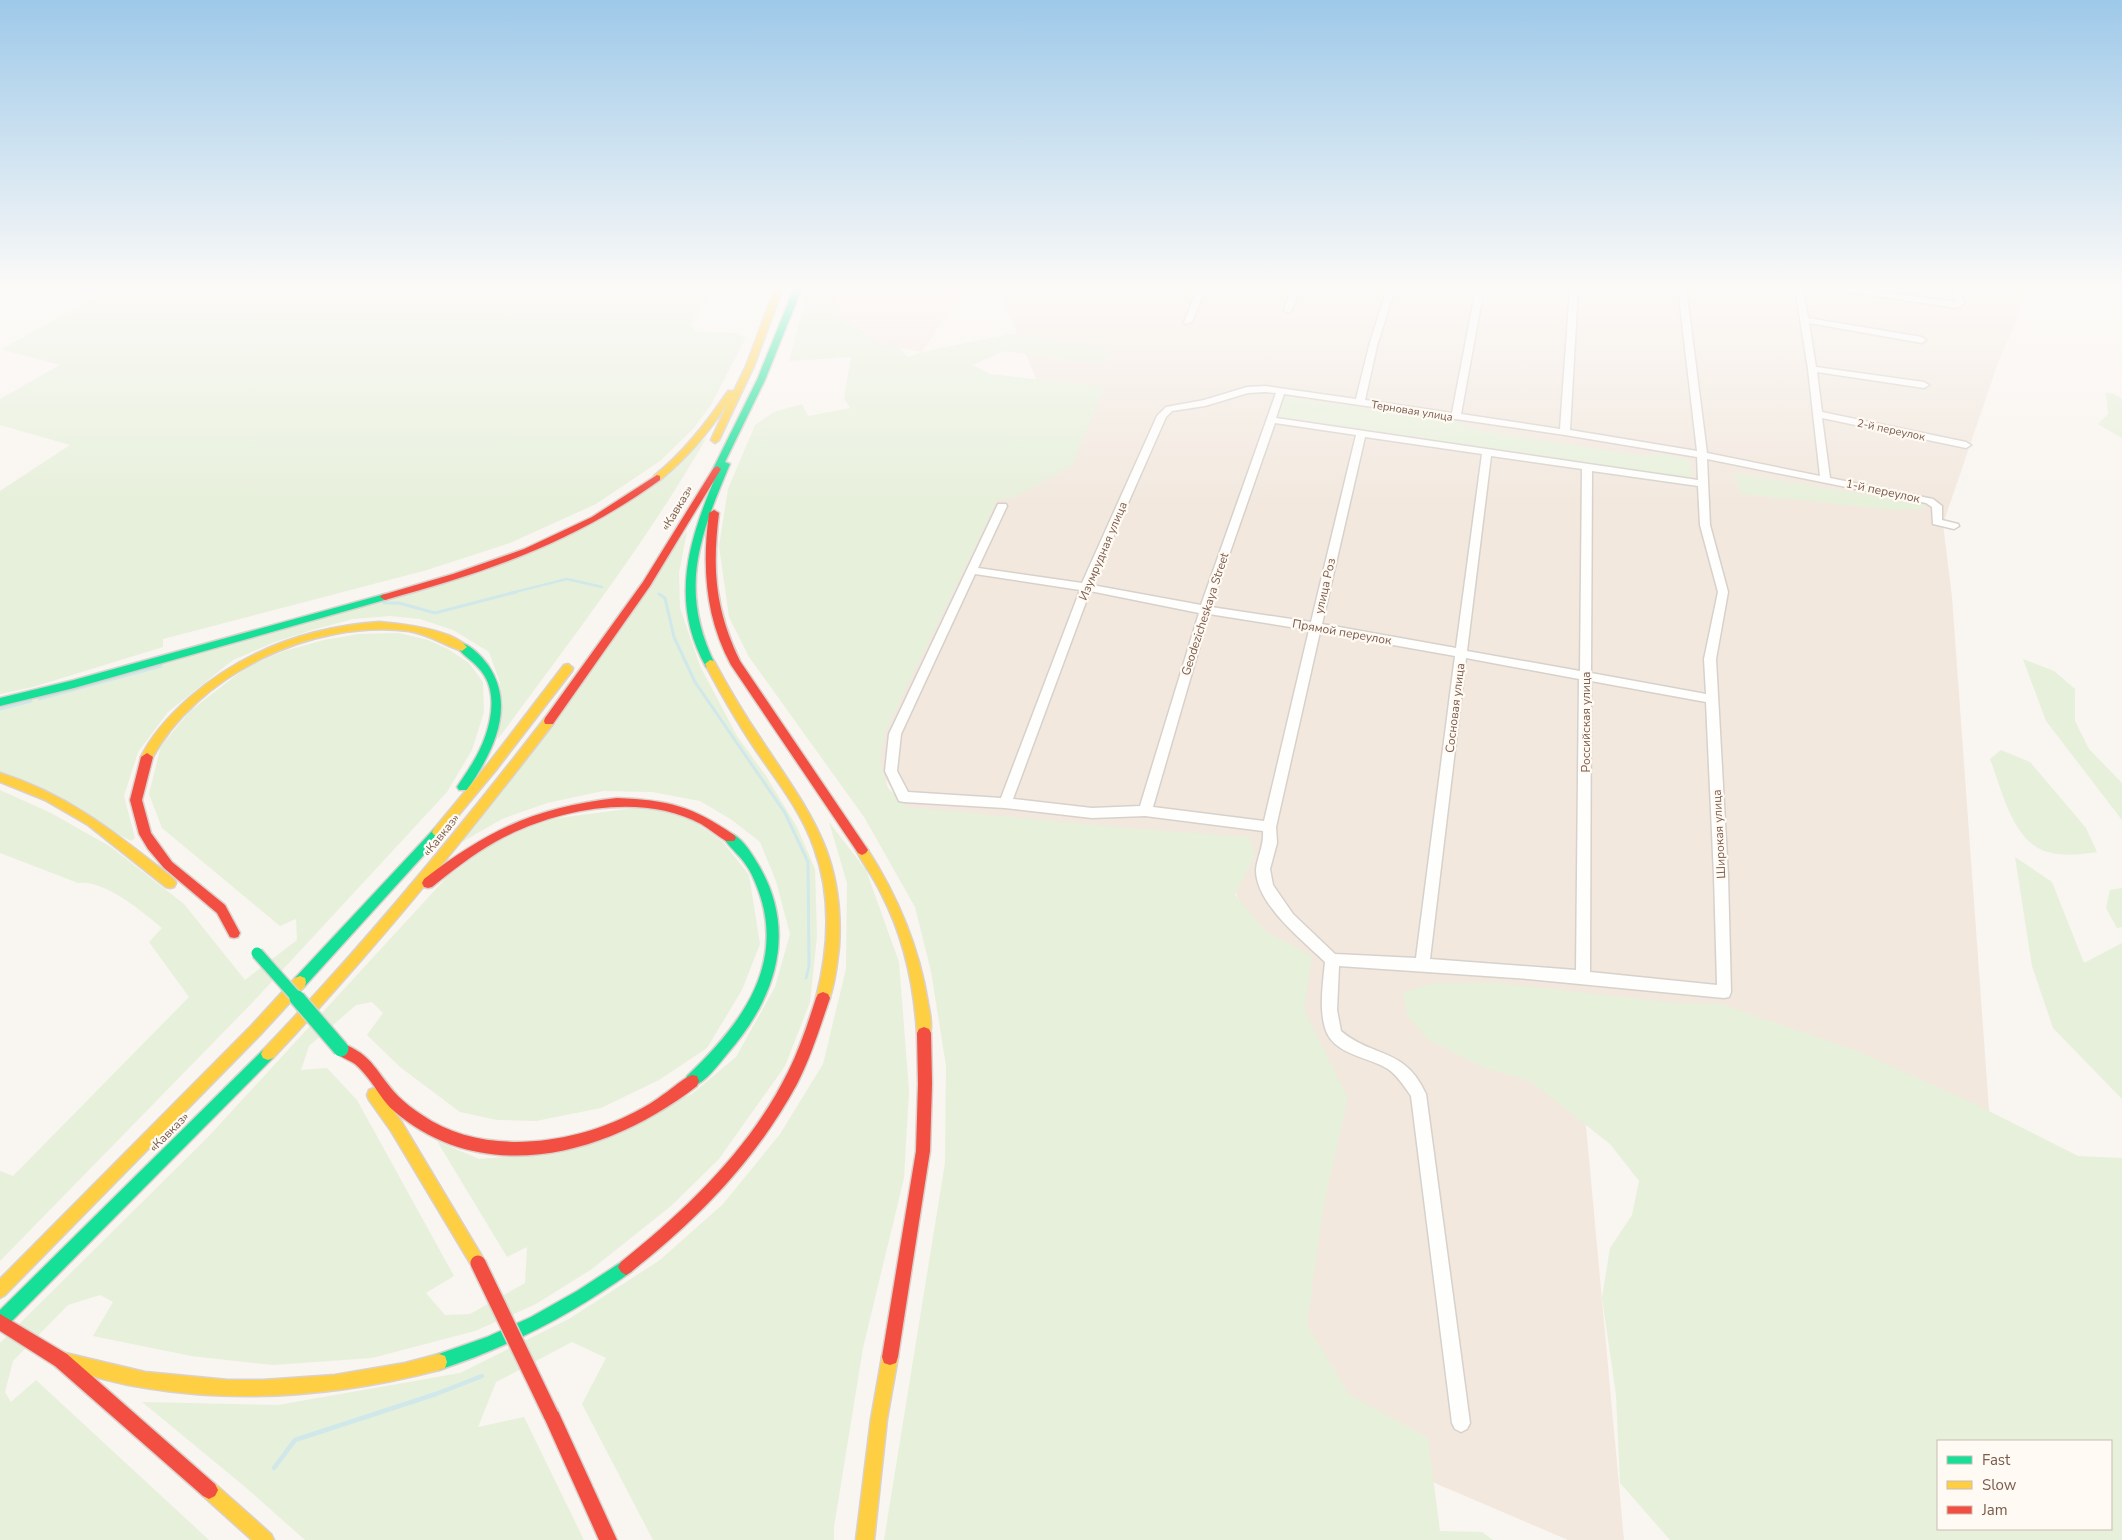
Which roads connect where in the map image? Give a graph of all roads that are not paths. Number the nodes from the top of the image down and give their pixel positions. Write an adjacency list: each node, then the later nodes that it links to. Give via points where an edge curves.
1 (753, 360): 20 (main road)
2 (753, 360): 36 (main road, via 722,411 666,471 609,511 535,549 432,584)
3 (771, 360): 14 (main road, «Кавказ»)
4 (1370, 360): 12 (street)
5 (1467, 360): 15 (street)
6 (1570, 360): 17 (street)
7 (1691, 360): 22 (street, Широкая улица)
8 (1810, 360): 9 (street)
9 (1812, 369): 10 (street); 13 (street)
10 (1924, 385)
11 (1281, 391): 12 (street, Терновая улица); 16 (street); 29 (street, Изумрудная улица, via 1247,390 1205,404 1169,409 1162,416)
12 (1360, 403): 15 (street, Терновая улица)
13 (1816, 414): 19 (street, 2-й переулок); 24 (street)
14 (744, 418): 42 (main road, «Кавказ», via 686,520 598,655); 50 (main road, via 695,538 690,566 693,614 705,653 722,689 807,818 823,856 833,903 832,962 818,1022 793,1082 756,1141 720,1186 656,1246 601,1285 555,1315 486,1347 445,1361 306,1386 235,1388 169,1384); 54 (main road, via 714,509 710,536 712,586 722,634 736,662 879,875 898,914 913,960 923,1014 923,1151 879,1419)
15 (1456, 418): 17 (street, Терновая улица)
16 (1271, 420): 18 (street); 30 (street, Geodezicheskaya Street)
17 (1565, 432): 22 (street, Терновая улица)
18 (1361, 433): 21 (street); 31 (street, улица Роз)
19 (1966, 446)
20 (710, 448)
21 (1487, 452): 23 (street); 32 (street, Сосновая улица)
22 (1702, 455): 24 (street, Терновая улица); 25 (street, Широкая улица)
23 (1587, 467): 25 (street); 34 (street, Российская улица)
24 (1825, 479): 27 (street, 1-й переулок, via 1929,501 1937,506 1937,522)
25 (1703, 484): 35 (street, Широкая улица, via 1705,525 1723,592 1710,659)
26 (1002, 506): 28 (street)
27 (1954, 526)
28 (971, 570): 29 (street, Прямой переулок); 38 (street, via 895,734 891,771 904,797)
29 (1086, 587): 30 (street, Прямой переулок); 38 (street, Изумрудная улица)
30 (1205, 610): 31 (street, Прямой переулок); 39 (street, Geodezicheskaya Street)
31 (1316, 627): 32 (street, Прямой переулок); 40 (street, улица Роз)
32 (1462, 654): 34 (street, Прямой переулок); 45 (street, Сосновая улица)
33 (573, 661): 41 (main road, «Кавказ», via 492,767)
34 (1586, 676): 35 (street, Прямой переулок); 46 (street, Российская улица)
35 (1712, 699): 46 (street, Широкая улица, via 1724,992)
36 (0, 702)
37 (0, 777): 43 (main road, via 49,797 92,822)
38 (1005, 803): 39 (street, via 1092,813)
39 (1145, 811): 40 (street)
40 (1269, 827): 44 (street, улица Роз, via 1270,843 1263,869 1266,887 1288,918)
41 (403, 868): 43 (main road, via 478,768 492,740 496,693 485,663 470,650 440,636 402,626 354,628 273,650 221,678 169,725 150,750 135,802 146,838 162,860 223,910); 48 (main road, «Кавказ», via 256,1030)
42 (395, 913): 47 (main road, via 458,858 495,837 560,811 595,804 637,803 695,816 718,829 739,848 767,894 774,920 773,958 759,997 738,1034 709,1066 670,1099 638,1119 591,1138 541,1146 508,1147 474,1144 448,1137 394,1103 364,1063); 49 (main road, «Кавказ», via 284,1036)
43 (234, 933): 47 (main road, bridge, via 257,953)
44 (1332, 960): 45 (street, Широкая улица); 51 (street, via 1330,1006 1336,1035 1357,1049 1393,1064 1405,1073 1418,1094)
45 (1422, 963): 46 (street, Широкая улица)
46 (1583, 976)
47 (341, 1049): 53 (main road, bridge, via 396,1126 478,1264)
48 (0, 1290)
49 (0, 1322): 50 (main road)
50 (61, 1360): 52 (main road)
51 (1461, 1423)
52 (265, 1540)
53 (608, 1540)
54 (865, 1540)

